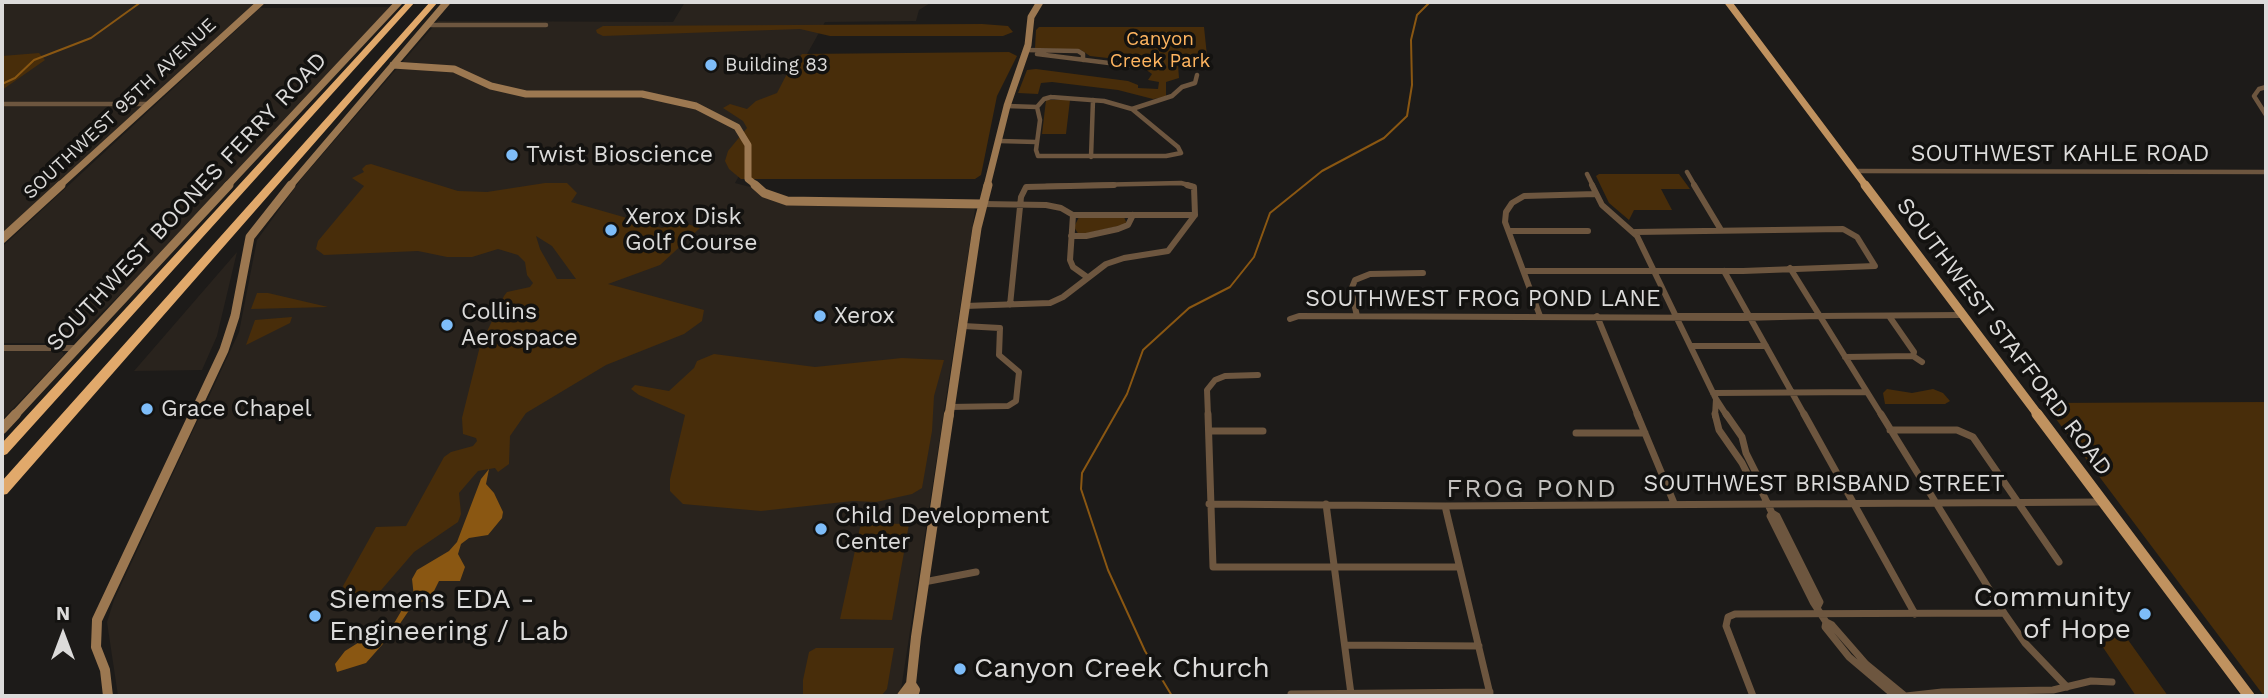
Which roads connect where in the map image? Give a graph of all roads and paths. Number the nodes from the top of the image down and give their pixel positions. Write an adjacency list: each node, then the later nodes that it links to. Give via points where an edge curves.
1 (261, 2): 19 (street, SOUTHWEST 95TH AVENUE)
2 (399, 2): 64 (street, SOUTHWEST BOONES FERRY ROAD)
3 (411, 2): 79 (highway)
4 (434, 2): 80 (highway)
5 (447, 2): 8 (street)
6 (1040, 2): 10 (street, via 1031,17)
7 (1728, 2): 27 (main road, SOUTHWEST STAFFORD ROAD)
8 (427, 24): 9 (street); 13 (street)
9 (546, 25)
10 (1026, 50): 12 (street, via 1077,51); 20 (street)
11 (1037, 54): 12 (street)
12 (1083, 60): 14 (street)
13 (393, 65): 32 (street, via 454,69 491,86 526,94 642,94 696,106 737,127 748,145 750,182 764,193 788,201); 108 (street, via 250,237 226,346 97,620 96,647)
14 (1133, 66)
15 (1197, 75): 22 (street, via 1196,82 1172,96)
16 (2266, 87): 23 (street, via 2254,96)
17 (1093, 100): 21 (street, via 1051,97); 22 (street); 26 (street)
18 (2, 104): 19 (street)
19 (150, 104): 42 (street, SOUTHWEST 95TH AVENUE)
20 (1007, 106): 21 (street); 24 (street)
21 (1037, 107): 25 (street)
22 (1132, 109): 26 (street, via 1181,153)
23 (2266, 115)
24 (1000, 141): 25 (street); 32 (street)
25 (1036, 142): 26 (street, via 1038,156)
26 (1091, 157)
27 (1854, 171): 29 (street, SOUTHWEST KAHLE ROAD); 51 (main road, SOUTHWEST STAFFORD ROAD)
28 (1687, 172): 37 (street)
29 (2266, 172)
30 (1587, 174): 31 (street)
31 (1596, 194): 38 (street, via 1534,194 1518,199 1506,212); 40 (street, via 1602,205)
32 (982, 204): 33 (street); 50 (street)
33 (1020, 204): 34 (street, via 1050,205); 36 (street, via 1023,189 1031,185 1186,183 1196,191); 49 (street)
34 (1073, 215): 35 (street); 41 (street)
35 (1133, 215): 36 (street); 41 (street, via 1128,225 1118,229)
36 (1195, 215): 48 (street, via 1168,251 1115,260)
37 (1721, 230): 40 (street); 43 (street, via 1849,231 1875,266)
38 (1508, 231): 39 (street); 44 (street)
39 (1588, 231)
40 (1634, 232): 45 (street)
41 (1071, 236): 48 (street, via 1071,264)
42 (2, 239)
43 (1790, 268): 46 (street); 57 (street)
44 (1524, 271): 45 (street); 53 (street)
45 (1654, 271): 46 (street); 55 (street)
46 (1724, 271): 56 (street)
47 (1423, 273): 52 (street, via 1359,277 1351,290)
48 (1087, 276): 49 (street, via 1055,301)
49 (1010, 305): 50 (street)
50 (965, 306): 60 (street)
51 (1962, 315): 58 (street, SOUTHWEST FROG POND LANE); 82 (main road, SOUTHWEST STAFFORD ROAD)
52 (1357, 316): 53 (street, SOUTHWEST FROG POND LANE); 59 (street, SOUTHWEST FROG POND LANE)
53 (1540, 316): 54 (street, SOUTHWEST FROG POND LANE)
54 (1597, 316): 55 (street, SOUTHWEST FROG POND LANE); 78 (street)
55 (1677, 316): 56 (street, SOUTHWEST FROG POND LANE); 61 (street)
56 (1749, 316): 57 (street, SOUTHWEST FROG POND LANE); 62 (street)
57 (1819, 316): 58 (street, SOUTHWEST FROG POND LANE); 66 (street)
58 (1889, 316): 65 (street)
59 (1290, 319)
60 (963, 326): 72 (street); 72 (street, via 1000,328 999,355 1019,372 1016,401 1008,406)
61 (1691, 346): 62 (street); 71 (street)
62 (1766, 346): 70 (street)
63 (2, 348): 64 (street)
64 (78, 348): 73 (street, SOUTHWEST BOONES FERRY ROAD)
65 (1913, 356): 66 (street); 67 (street)
66 (1845, 357): 69 (street)
67 (1922, 362)
68 (1258, 375): 75 (street, via 1225,376 1210,384)
69 (1867, 392): 70 (street); 74 (street)
70 (1792, 393): 71 (street); 84 (street)
71 (1715, 396): 81 (street, via 1742,437); 81 (street, via 1718,430)
72 (950, 407): 95 (street)
73 (2, 429)
74 (1890, 430): 85 (street); 86 (street, via 1968,434)
75 (1210, 431): 76 (street); 87 (street)
76 (1263, 431)
77 (1576, 433): 78 (street)
78 (1645, 433): 83 (street)
79 (2, 451)
80 (2, 490)
81 (1762, 492): 89 (street)
82 (2102, 502): 86 (street, SOUTHWEST BRISBAND STREET); 114 (main road, SOUTHWEST STAFFORD ROAD)
83 (1674, 503): 89 (street, SOUTHWEST BRISBAND STREET); 90 (street, SOUTHWEST BRISBAND STREET)
84 (1853, 503): 85 (street, SOUTHWEST BRISBAND STREET); 89 (street, SOUTHWEST BRISBAND STREET); 98 (street)
85 (1935, 503): 86 (street, SOUTHWEST BRISBAND STREET); 97 (street)
86 (2019, 503): 91 (street)
87 (1209, 504): 88 (street, SOUTHWEST BRISBAND STREET); 92 (street, via 1213,566)
88 (1326, 504): 90 (street, SOUTHWEST BRISBAND STREET); 92 (street)
89 (1767, 504): 96 (street)
90 (1445, 506): 93 (street)
91 (2059, 562)
92 (1334, 566): 93 (street); 100 (street)
93 (1460, 568): 101 (street)
94 (976, 572): 95 (street)
95 (924, 582): 103 (street)
96 (1820, 610): 98 (street); 99 (street); 111 (street, via 1728,617 1730,642)
97 (2004, 613): 98 (street); 104 (street)
98 (1914, 614)
99 (1826, 622): 112 (street, via 1825,627 1849,657); 113 (street, via 1866,664)
100 (1345, 645): 101 (street); 106 (street)
101 (1479, 646): 107 (street)
102 (2112, 682): 104 (street)
103 (911, 684): 109 (street); 110 (street)
104 (2067, 687): 113 (street)
105 (1291, 694): 106 (street)
106 (1351, 694): 107 (street)
107 (1490, 694)
108 (108, 696)
109 (902, 696)
110 (913, 696)
111 (1753, 696)
112 (1895, 696)
113 (1906, 696)
114 (2249, 696)

